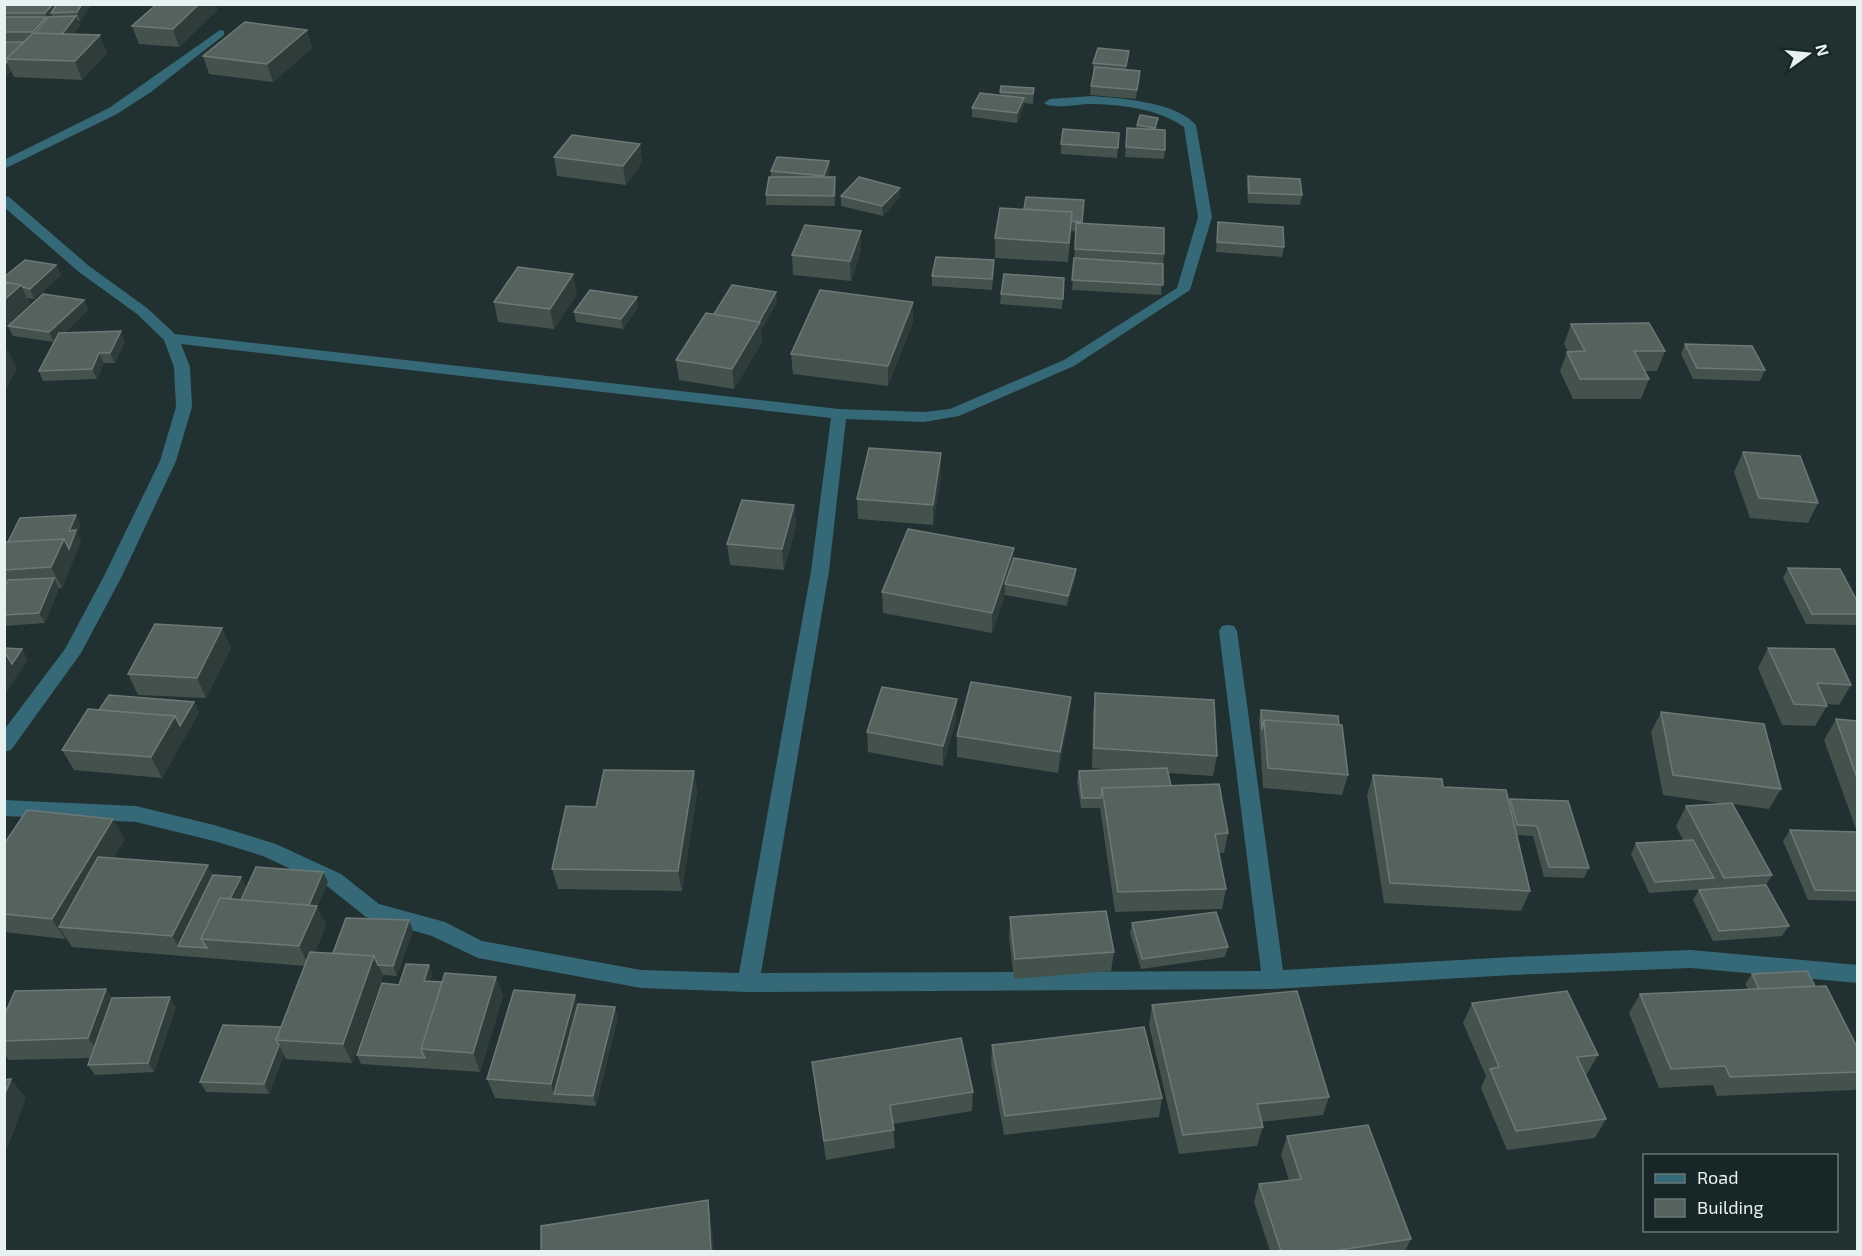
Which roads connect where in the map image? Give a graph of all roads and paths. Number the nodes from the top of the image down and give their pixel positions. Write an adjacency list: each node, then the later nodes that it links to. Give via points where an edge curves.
1 (220, 33): 3 (street, via 113,111)
2 (1050, 103): 6 (street, via 1112,102 1171,114 1190,125 1205,217 1183,290 1069,363 952,413 924,417)
3 (4, 165)
4 (4, 200): 5 (street)
5 (171, 338): 6 (street); 8 (street, via 182,367 184,407 168,461 72,653)
6 (839, 414): 12 (street, via 820,571)
7 (1228, 631): 11 (street)
8 (4, 745)
9 (4, 808): 12 (street, via 136,814 214,833 269,850 334,880 373,911 437,928 478,949 640,979)
10 (1857, 974): 11 (street, via 1691,959)
11 (1273, 980): 12 (street)
12 (748, 983)

